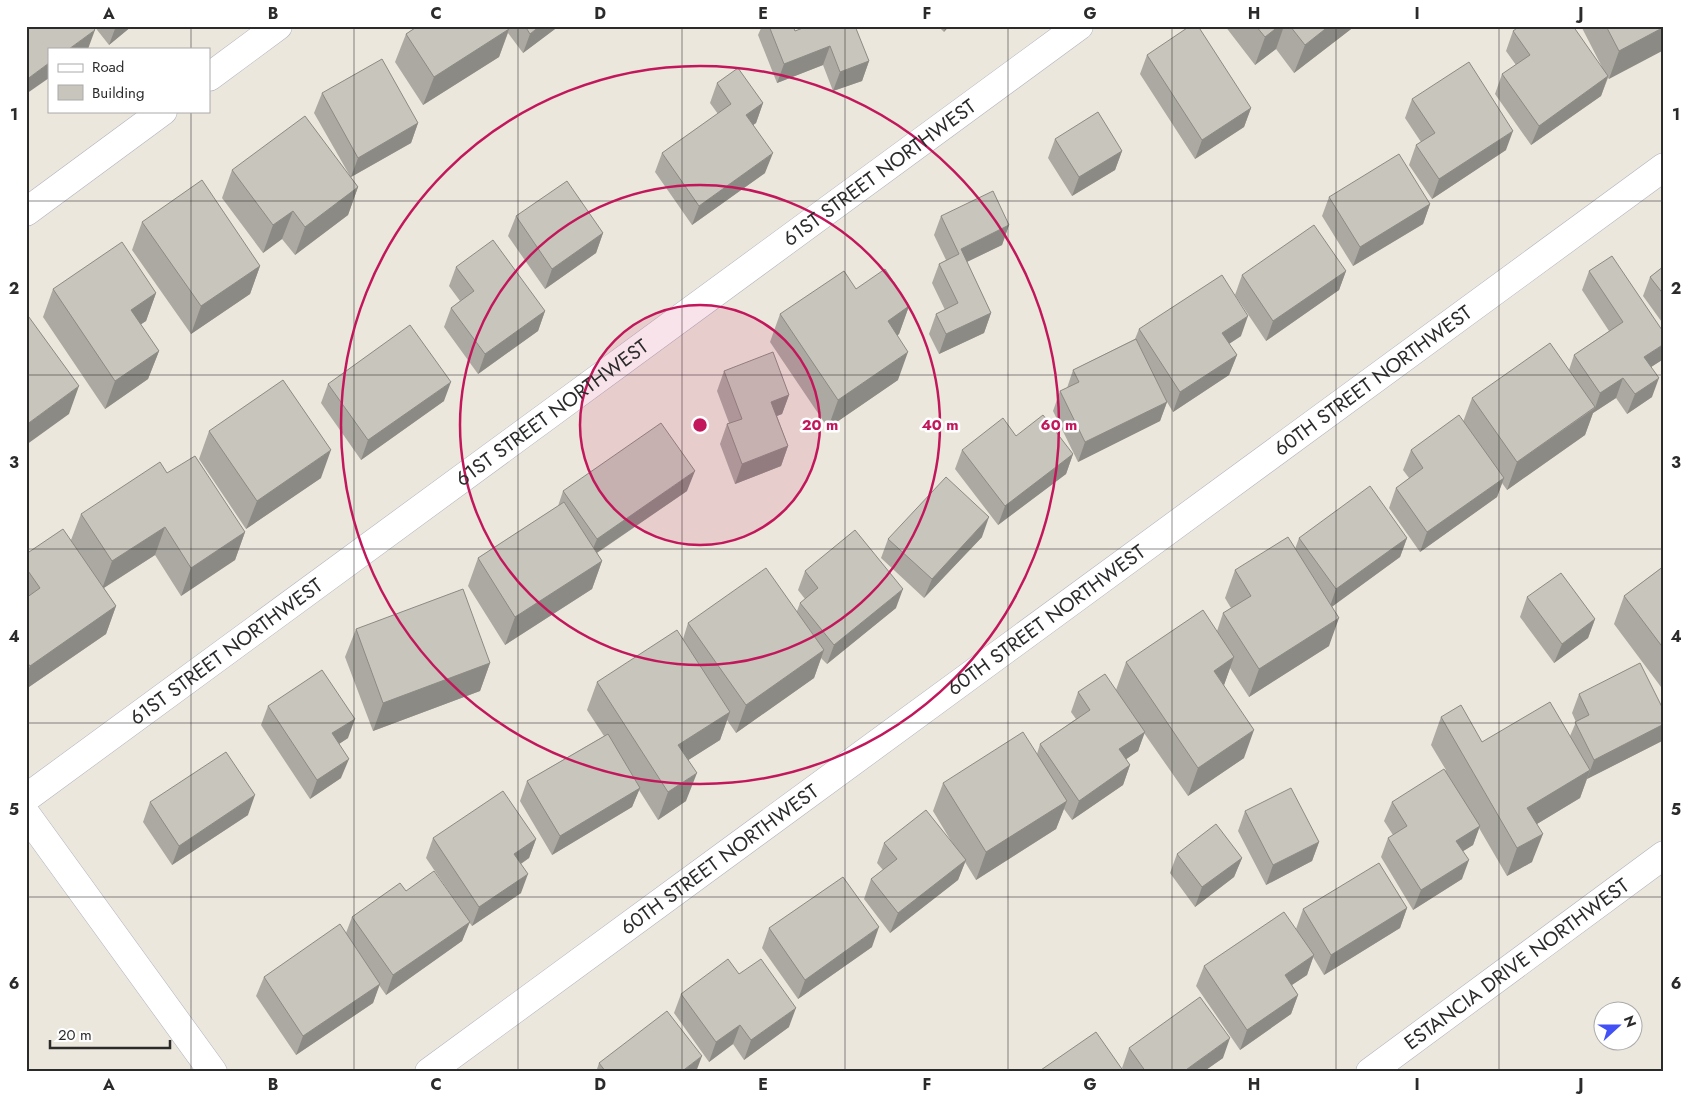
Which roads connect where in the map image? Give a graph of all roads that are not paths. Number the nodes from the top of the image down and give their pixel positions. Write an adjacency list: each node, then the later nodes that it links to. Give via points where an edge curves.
1 (278, 26): 3 (street)
2 (1079, 26): 7 (street, 61ST STREET NORTHWEST)
3 (210, 77)
4 (162, 112): 6 (street)
5 (1664, 167): 11 (street, 60TH STREET NORTHWEST)
6 (26, 212)
7 (26, 798)
8 (26, 814): 10 (street)
9 (1664, 855): 12 (street, ESTANCIA DRIVE NORTHWEST)
10 (213, 1072)
11 (429, 1072)
12 (1370, 1072)

